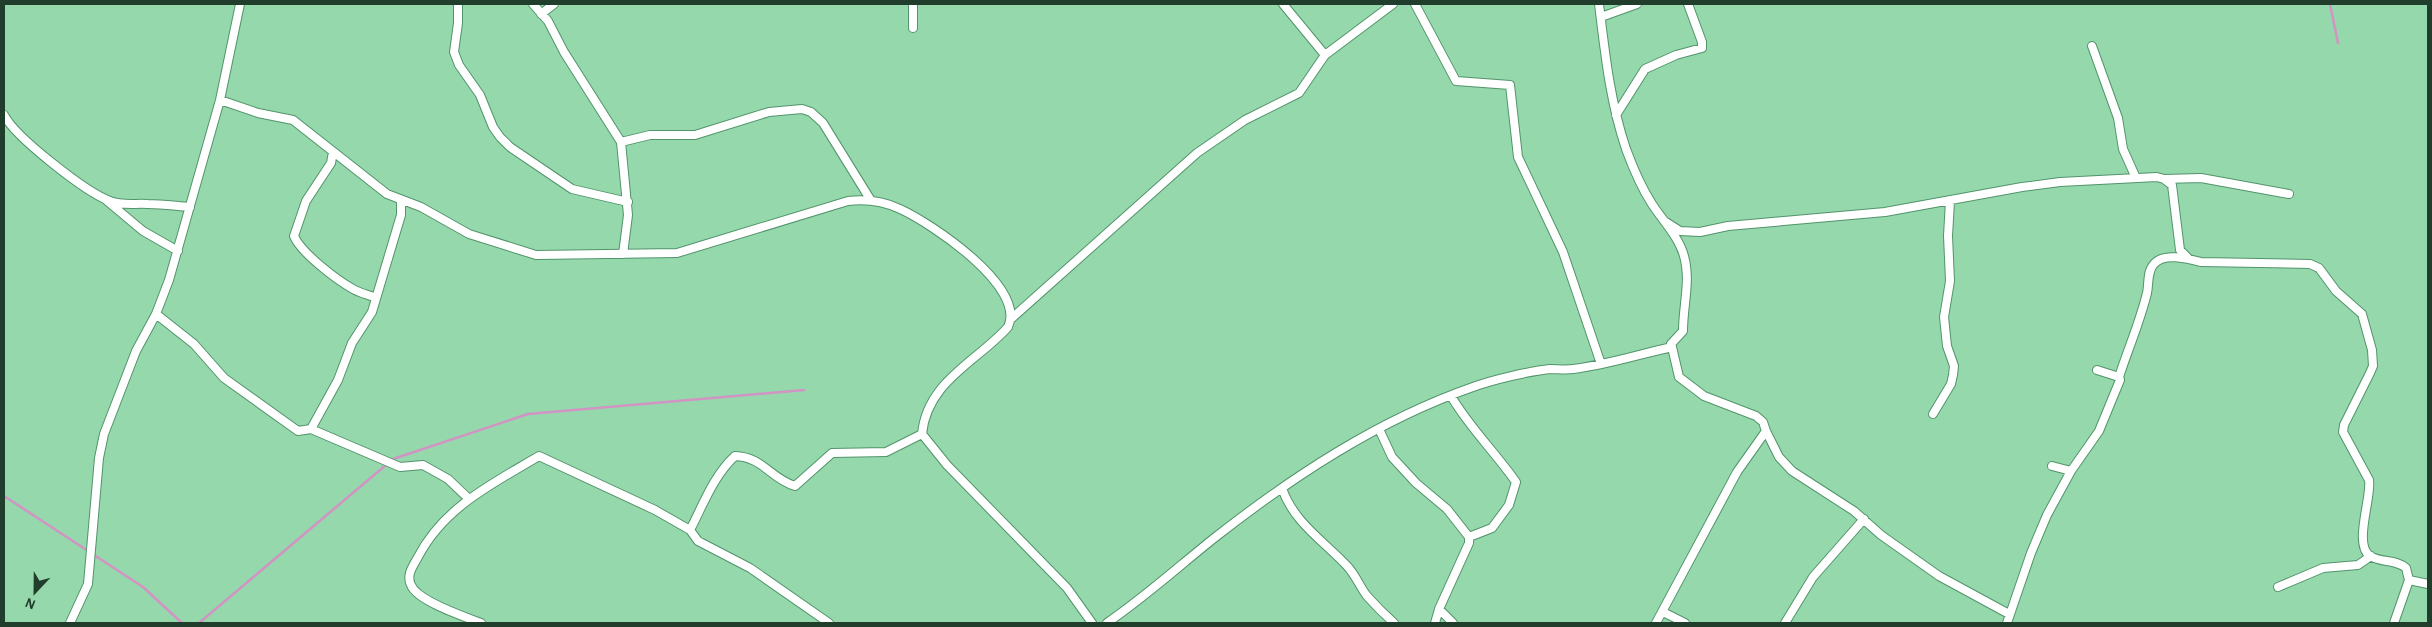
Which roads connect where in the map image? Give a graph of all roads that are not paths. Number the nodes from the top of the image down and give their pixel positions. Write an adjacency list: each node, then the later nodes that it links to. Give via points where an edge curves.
1 (240, 4): 17 (street)
2 (458, 4): 29 (street, via 454,52 500,136 517,152 572,189)
3 (533, 4): 12 (street)
4 (554, 4): 12 (street)
5 (913, 4): 14 (street)
6 (1283, 4): 16 (street)
7 (1393, 4): 16 (street)
8 (1414, 4): 39 (street, via 1456,81 1510,85 1518,157 1563,252)
9 (1599, 4): 13 (street)
10 (1638, 4): 13 (street)
11 (1688, 4): 19 (street, via 1702,48 1645,68)
12 (541, 14): 20 (street, via 548,20 564,52)
13 (1601, 17): 19 (street)
14 (913, 28)
15 (2092, 46): 22 (street, via 2118,118 2123,149)
16 (1325, 55): 37 (street, via 1299,93 1245,120 1197,153)
17 (220, 100): 21 (street, via 292,120); 30 (street)
18 (4, 115): 25 (street, via 18,134)
19 (1616, 115): 31 (street, via 1636,174)
20 (622, 142): 26 (street, via 650,135 696,134 769,112 802,109 823,123); 29 (street)
21 (334, 152): 27 (street, via 387,194); 35 (street, via 306,200 294,236 306,252 339,279 353,289)
22 (2136, 178): 23 (street); 28 (street, via 2022,187)
23 (2164, 178): 24 (street, via 2201,178); 34 (street, via 2172,185 2180,250)
24 (2289, 194)
25 (104, 198): 30 (street, via 128,205 146,203); 32 (street, via 143,231)
26 (870, 199): 33 (street, via 848,201 677,253); 37 (street, via 900,209 971,254 1011,306)
27 (401, 200): 33 (street, via 421,207 469,234 536,255); 35 (street, via 401,215)
28 (1950, 201): 31 (street, via 1885,212 1728,226 1700,232 1680,231); 43 (street, via 1950,282 1944,318 1947,346 1954,366 1951,384)
29 (628, 202): 33 (street)
30 (190, 207): 32 (street)
31 (1663, 219): 38 (street, via 1684,254 1689,281 1683,309 1683,331 1671,344)
32 (178, 251): 36 (street)
33 (623, 254)
34 (2188, 258): 41 (street, via 2164,258 2151,268 2138,324); 55 (street, via 2218,263 2310,264 2319,268 2336,291 2362,314 2373,366 2343,432 2369,480 2363,522 2364,544)
35 (376, 298): 44 (street, via 372,312 352,343 338,380)
36 (156, 314): 44 (street, via 194,344 231,384 298,431); 62 (street, via 136,351 104,434 88,584)
37 (1012, 318): 47 (street, via 1002,333 974,355 940,391 926,416)
38 (1672, 347): 39 (street); 46 (street, via 1679,377 1704,396 1756,416)
39 (1601, 364): 42 (street, via 1548,369 1474,386)
40 (2097, 370): 41 (street)
41 (2119, 377): 49 (street, via 2099,432)
42 (1451, 396): 45 (street); 54 (street, via 1465,420 1494,451 1516,482 1509,505 1492,528)
43 (1933, 414)
44 (311, 429): 51 (street, via 400,467 423,465 448,479)
45 (1379, 429): 50 (street, via 1328,457); 54 (street, via 1392,457 1416,483 1447,508)
46 (1766, 432): 52 (street, via 1779,457 1792,471); 60 (street, via 1737,472)
47 (922, 434): 53 (street, via 886,452 832,453 795,486 784,483 749,456 735,456 724,466); 65 (street, via 946,466 1067,588)
48 (2052, 466): 49 (street)
49 (2071, 471): 61 (street, via 2047,515)
50 (1282, 488): 66 (street); 67 (street, via 1287,505 1357,577 1366,595)
51 (468, 498): 53 (street, via 539,456 655,510); 63 (street, via 442,522 422,548 409,573 411,586 422,597)
52 (1864, 519): 61 (street, via 1939,576); 72 (street, via 1813,577)
53 (690, 530): 64 (street, via 698,540 750,568)
54 (1470, 537): 59 (street)
55 (2371, 556): 56 (street, via 2402,564); 58 (street, via 2358,565 2323,568)
56 (2409, 580): 57 (street); 74 (street)
57 (2428, 584)
58 (2278, 587)
59 (1439, 609): 68 (street); 69 (street)
60 (1662, 612): 70 (street); 71 (street)
61 (2008, 619): 73 (street)
62 (70, 623)
63 (481, 623)
64 (829, 623)
65 (1092, 623)
66 (1107, 623)
67 (1394, 623)
68 (1435, 623)
69 (1453, 623)
70 (1656, 623)
71 (1685, 623)
72 (1785, 623)
73 (2016, 623)
74 (2394, 623)

